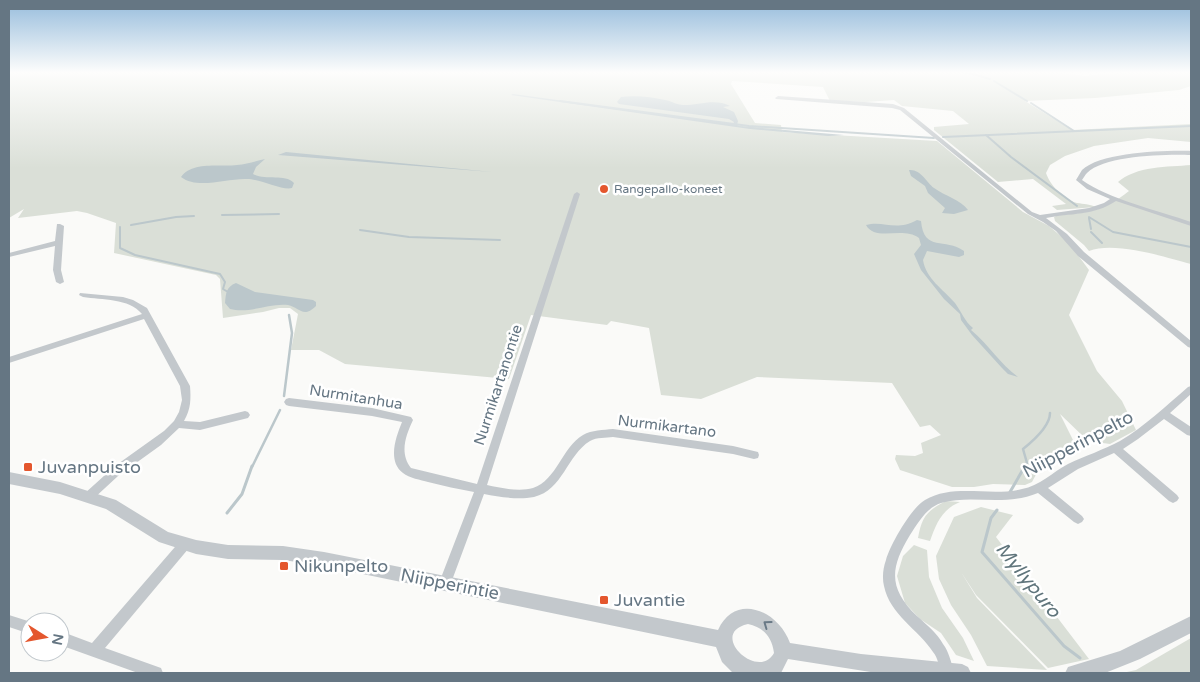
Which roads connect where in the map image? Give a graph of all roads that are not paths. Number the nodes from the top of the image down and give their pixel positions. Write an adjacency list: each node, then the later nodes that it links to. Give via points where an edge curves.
1 (856, 104): 5 (street, via 898,107 1030,213)
2 (1191, 153): 4 (street, via 1130,156 1095,167 1079,178 1089,188)
3 (577, 194): 24 (street, Nurmikartanontie)
4 (1114, 199): 5 (street, via 1106,206 1088,211); 6 (street)
5 (1041, 217): 13 (street)
6 (1191, 224)
7 (60, 226): 8 (street)
8 (58, 243): 9 (street); 10 (street)
9 (9, 255)
10 (60, 282)
11 (83, 295): 12 (street, via 131,302)
12 (147, 315): 14 (street); 19 (street, via 185,386 187,404)
13 (1191, 345)
14 (9, 360)
15 (1191, 389): 17 (street, Niipperinpelto)
16 (289, 402): 24 (street, Nurmitanhua, via 372,412 408,420 399,458 407,471)
17 (1164, 414): 20 (street); 21 (street, Niipperinpelto)
18 (245, 415): 19 (street, via 200,426)
19 (177, 424): 26 (street)
20 (1191, 432)
21 (1115, 448): 25 (street, Niipperinpelto, via 1070,468); 27 (street)
22 (754, 456): 24 (street, Nurmikartano, via 733,450 609,434 587,438 548,484 535,492 515,494)
23 (9, 478): 26 (street, Niipperintie)
24 (481, 488): 30 (street, Nurmikartanontie)
25 (1039, 488): 28 (street); 37 (street, Niipperinpelto, via 998,498 939,498 927,504 917,516 893,557 890,588 897,602 940,648)
26 (88, 497): 29 (street, Niipperintie, via 111,504 164,537)
27 (1173, 498)
28 (1078, 519)
29 (185, 544): 30 (street, Niipperintie, via 228,552 283,553 324,559); 34 (street)
30 (445, 584): 32 (street, Niipperintie)
31 (1191, 624): 41 (street, via 1100,668)
32 (724, 640): 35 (street, one-way to 32, via 775,630 758,618 748,616 731,623); 39 (street, via 730,659)
33 (70, 641): 34 (street)
34 (95, 650): 38 (street)
35 (782, 650): 36 (street); 40 (street, via 781,660 775,668)
36 (862, 668): 37 (street)
37 (955, 672)
38 (156, 673)
39 (753, 673)
40 (762, 673)
41 (1074, 673)

